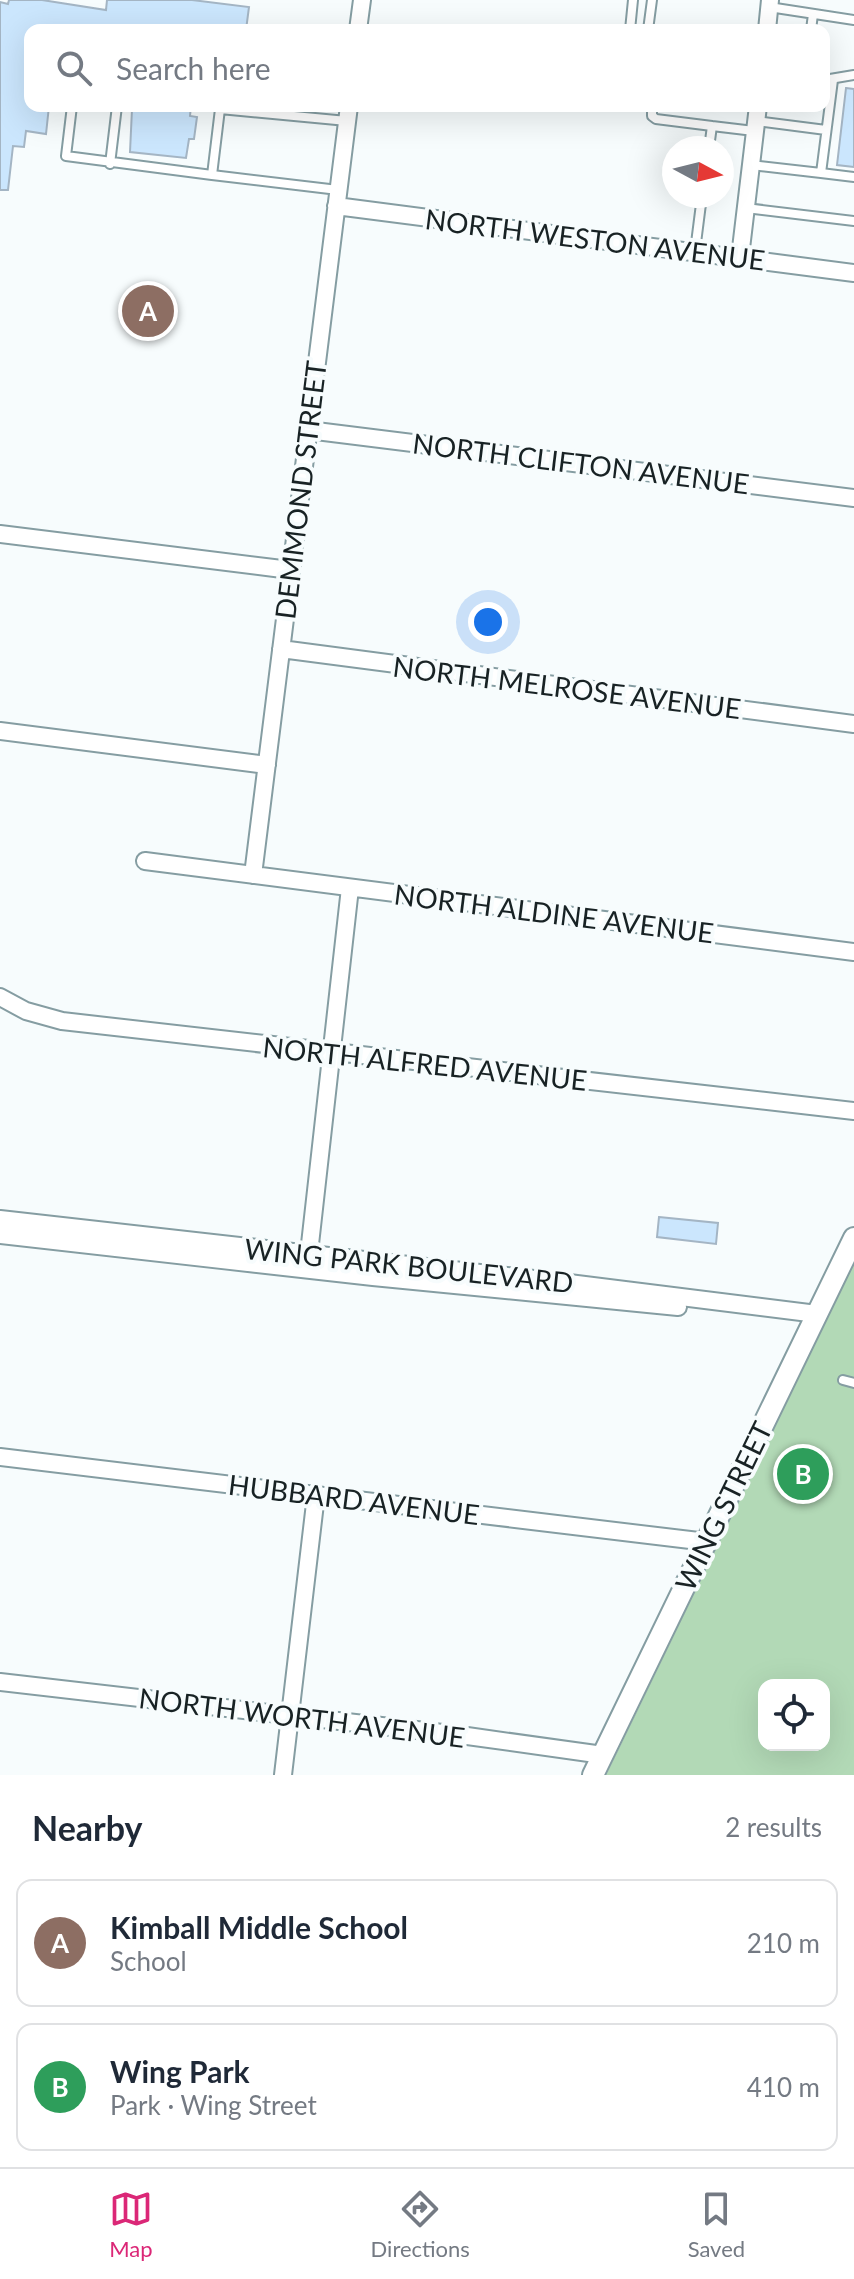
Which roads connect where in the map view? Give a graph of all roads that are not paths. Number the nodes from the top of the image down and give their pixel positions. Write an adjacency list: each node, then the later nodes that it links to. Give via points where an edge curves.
1 (362, 0): 7 (street)
2 (633, 0): 8 (lane)
3 (652, 0): 9 (lane)
4 (770, 4): 5 (lane); 10 (street)
5 (813, 14): 6 (lane); 11 (lane)
6 (854, 20)
7 (359, 24)
8 (631, 24)
9 (649, 24)
10 (768, 24)
11 (812, 24)
12 (854, 75): 13 (lane)
13 (830, 80)
14 (71, 112): 25 (lane, via 66,156)
15 (116, 112): 25 (lane)
16 (220, 112): 28 (lane)
17 (297, 112): 20 (lane)
18 (652, 112): 22 (lane, via 656,119)
19 (827, 112): 23 (lane)
20 (348, 114): 30 (street, DEMMOND STREET)
21 (756, 120): 22 (lane); 23 (lane); 26 (street)
22 (712, 126): 24 (lane)
23 (826, 130): 27 (lane)
24 (711, 136)
25 (110, 164): 28 (lane)
26 (750, 165): 27 (lane); 32 (street)
27 (821, 173): 29 (lane)
28 (212, 175): 30 (lane)
29 (854, 177)
30 (337, 198): 34 (street, NORTH WESTON AVENUE); 37 (street, DEMMOND STREET)
31 (700, 208): 34 (lane)
32 (745, 208): 33 (lane); 35 (street)
33 (854, 221)
34 (695, 251): 35 (street, NORTH WESTON AVENUE)
35 (740, 257): 36 (street, NORTH WESTON AVENUE)
36 (854, 273)
37 (308, 430): 38 (street, NORTH CLIFTON AVENUE); 40 (street, DEMMOND STREET)
38 (854, 498)
39 (0, 534): 40 (street)
40 (290, 570): 41 (street, DEMMOND STREET)
41 (281, 649): 42 (street, NORTH MELROSE AVENUE); 44 (street, DEMMOND STREET)
42 (854, 724)
43 (0, 731): 44 (street)
44 (267, 765): 46 (street, DEMMOND STREET)
45 (145, 861): 46 (street, NORTH ALDINE AVENUE)
46 (253, 875): 47 (street, NORTH ALDINE AVENUE)
47 (350, 888): 48 (street, NORTH ALDINE AVENUE); 50 (street)
48 (854, 952)
49 (0, 997): 50 (street, NORTH ALFRED AVENUE, via 62,1021)
50 (332, 1052): 51 (street, NORTH ALFRED AVENUE); 55 (street)
51 (854, 1111)
52 (0, 1219): 55 (street, WING PARK BOULEVARD)
53 (0, 1235): 55 (street, WING PARK BOULEVARD)
54 (854, 1238): 56 (street, WING STREET)
55 (308, 1260): 56 (street, WING PARK BOULEVARD, via 373,1277)
56 (815, 1318): 61 (street, WING STREET)
57 (843, 1380): 58 (lane)
58 (854, 1383)
59 (0, 1457): 60 (street, HUBBARD AVENUE)
60 (316, 1495): 61 (street, HUBBARD AVENUE); 63 (street)
61 (707, 1542): 64 (street, WING STREET)
62 (0, 1682): 63 (street, NORTH WORTH AVENUE)
63 (289, 1717): 64 (street, NORTH WORTH AVENUE); 65 (street)
64 (603, 1755): 66 (street, WING STREET)
65 (283, 1775)
66 (593, 1775)

